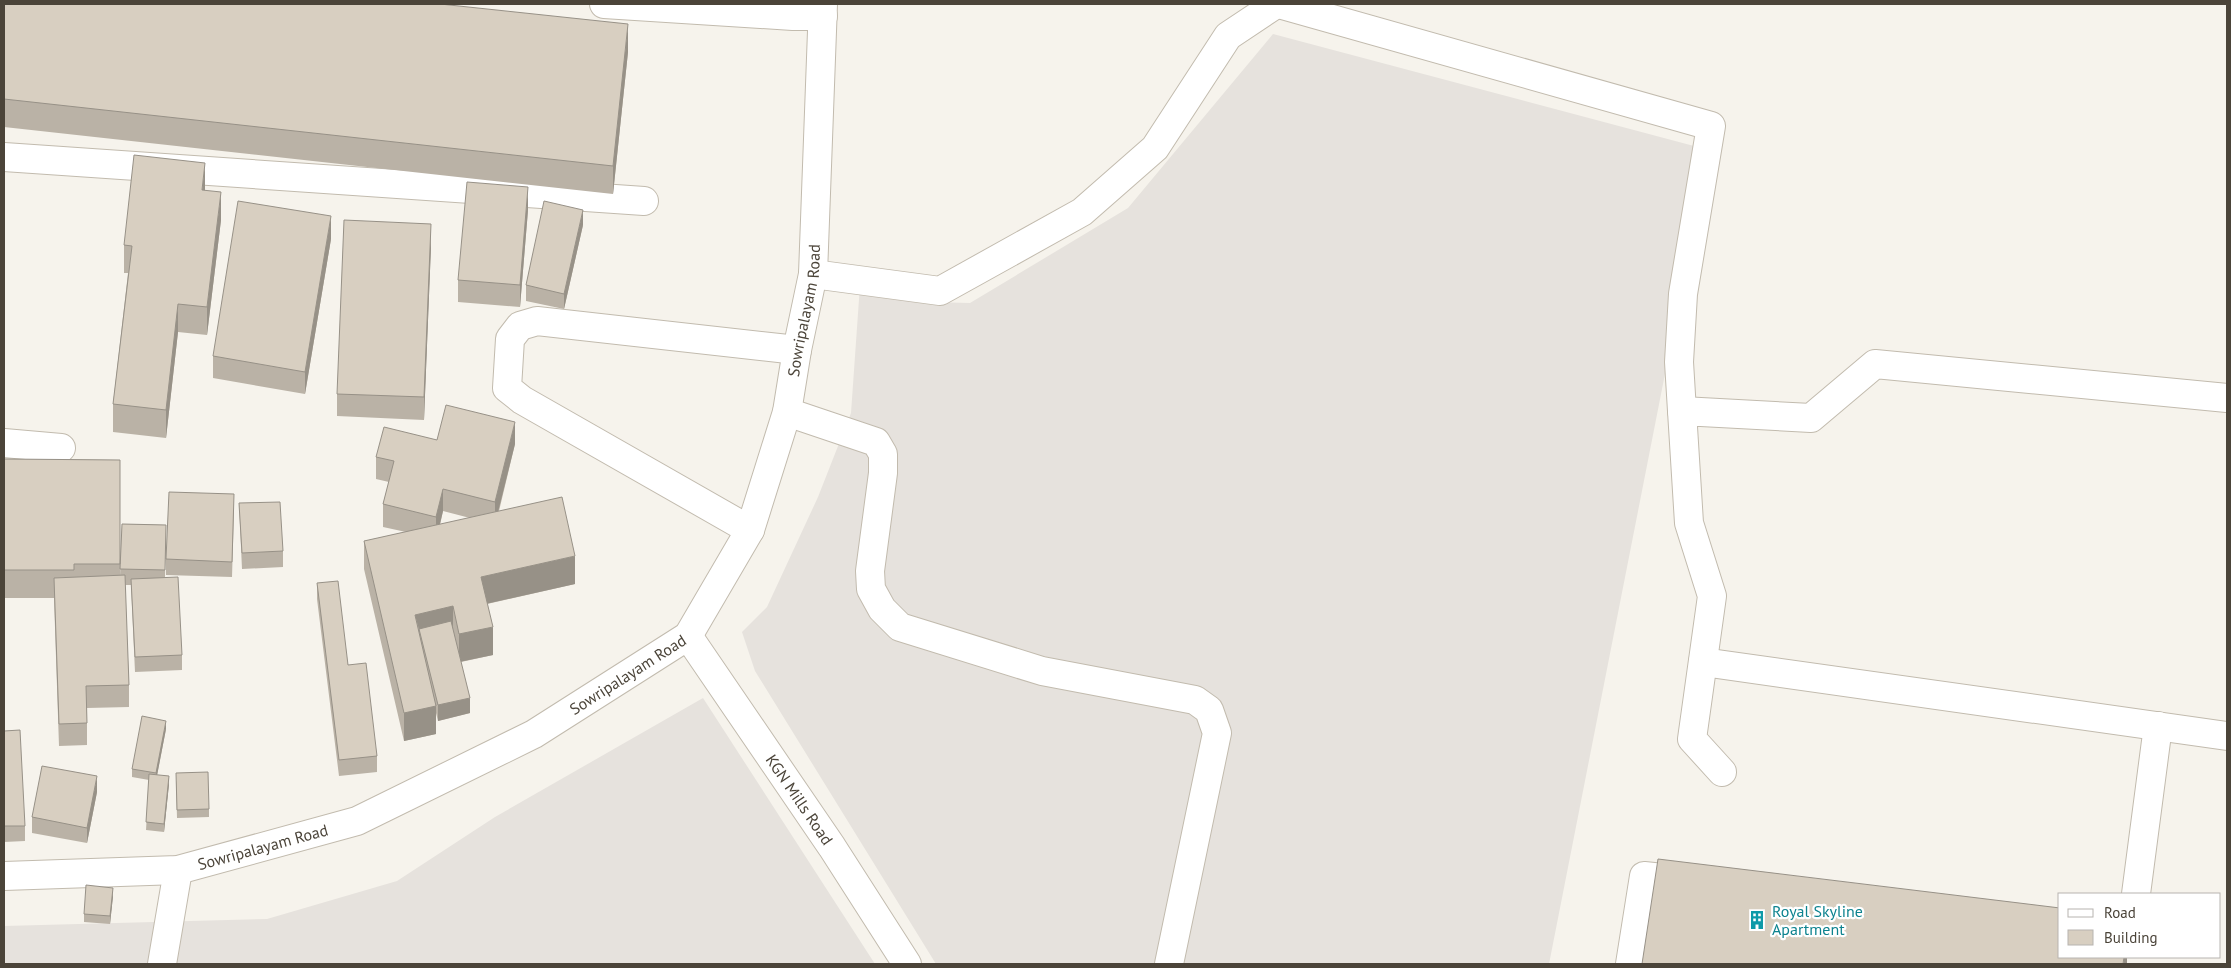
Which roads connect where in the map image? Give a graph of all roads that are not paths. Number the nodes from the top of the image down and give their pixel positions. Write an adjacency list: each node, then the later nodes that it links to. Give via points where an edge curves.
1 (604, 4): 3 (street, via 794,16)
2 (1277, 4): 6 (street, via 1228,36 1155,148 1082,212 940,291); 9 (street, via 1711,126 1683,294 1678,362)
3 (823, 10): 6 (street, Sowripalayam Road)
4 (4, 157): 5 (street)
5 (644, 201)
6 (813, 274): 7 (street, Sowripalayam Road)
7 (797, 350): 10 (street, Sowripalayam Road); 13 (street, via 537,320 520,326 510,339 507,388 522,400)
8 (2227, 398): 9 (street, via 1875,364 1810,418)
9 (1682, 411): 15 (street, via 1689,523 1712,596)
10 (787, 412): 13 (street, Sowripalayam Road); 25 (street, via 876,442 883,454 870,589 882,609 900,627 1042,671 1195,700 1209,710 1217,733)
11 (4, 443): 12 (street)
12 (61, 448)
13 (750, 530): 14 (street, Sowripalayam Road)
14 (688, 636): 19 (street, Sowripalayam Road, via 534,734 357,821); 24 (street, KGN Mills Road, via 832,847)
15 (1703, 662): 16 (street); 18 (street, via 1692,739)
16 (2158, 726): 17 (street); 22 (street)
17 (2227, 736)
18 (1722, 772)
19 (178, 870): 20 (street, Sowripalayam Road); 23 (street)
20 (4, 876)
21 (1713, 884): 26 (street, via 1644,876)
22 (2136, 893)
23 (162, 964)
24 (907, 964)
25 (1169, 964)
26 (1630, 964)

